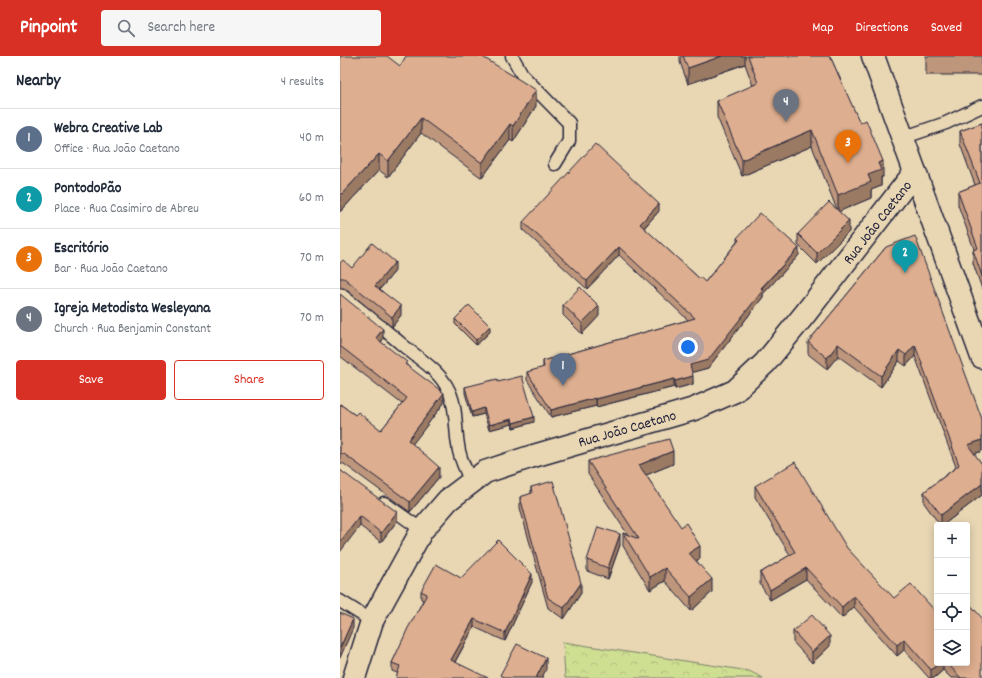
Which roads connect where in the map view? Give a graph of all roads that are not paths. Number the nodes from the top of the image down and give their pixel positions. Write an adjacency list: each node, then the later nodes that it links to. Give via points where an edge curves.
1 (512, 56): 5 (lane, via 523,76 569,123 569,141)
2 (873, 56): 4 (street)
3 (982, 106): 4 (lane, via 946,124)
4 (902, 138): 6 (street)
5 (555, 164)
6 (915, 172): 8 (street); 9 (street, Rua João Caetano, via 765,363 735,391 694,409 530,456 485,472)
7 (340, 294): 9 (lane, via 435,370 449,391 454,408 458,447)
8 (982, 357)
9 (471, 482): 11 (street, Rua João Caetano, via 448,500)
10 (378, 498): 11 (lane)
11 (422, 530): 13 (street, Rua João Caetano)
12 (340, 601): 13 (lane)
13 (372, 621): 14 (street, Rua João Caetano)
14 (354, 678)

